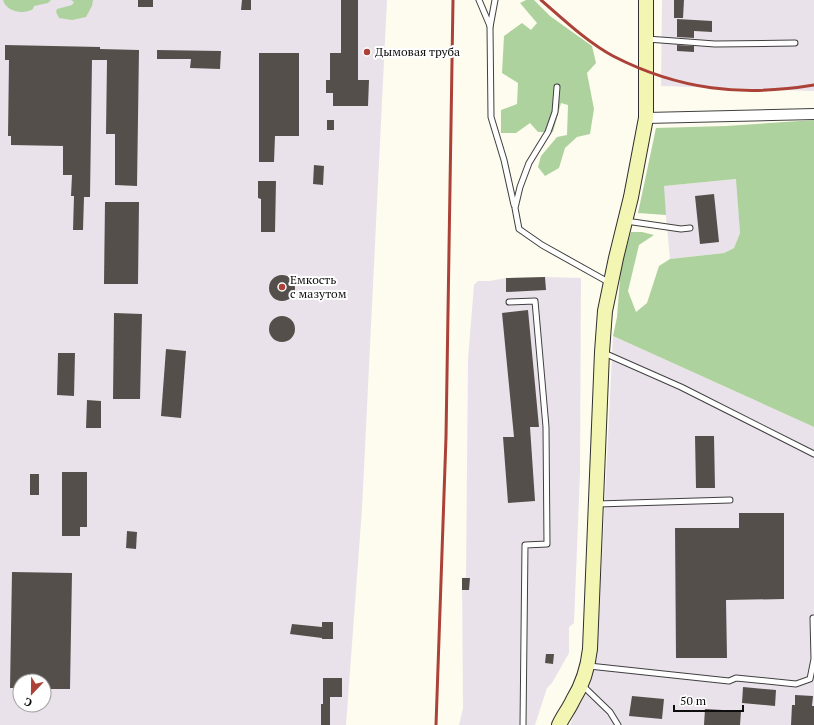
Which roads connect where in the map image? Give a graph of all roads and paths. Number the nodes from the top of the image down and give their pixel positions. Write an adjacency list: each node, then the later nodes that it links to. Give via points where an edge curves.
1 (479, 0): 4 (lane)
2 (494, 0): 4 (lane)
3 (646, 0): 5 (street)
4 (490, 27): 10 (lane, via 491,117)
5 (646, 39): 6 (lane, via 715,44); 9 (street)
6 (795, 43)
7 (557, 87): 10 (lane, via 555,112 548,132 529,163)
8 (814, 114): 9 (street)
9 (646, 118): 11 (street)
10 (515, 208): 13 (lane, via 519,229 542,246)
11 (625, 221): 12 (lane); 13 (street)
12 (690, 228)
13 (611, 284): 15 (street, via 605,311)
14 (509, 302): 22 (lane, via 535,301 546,427 547,544 525,545)
15 (602, 352): 16 (lane, via 681,387); 18 (street)
16 (814, 454)
17 (730, 500): 18 (lane)
18 (596, 504): 20 (street)
19 (813, 618): 20 (lane, via 814,659 810,679 796,684 736,678 729,681)
20 (588, 666): 21 (street)
21 (581, 684): 23 (street); 24 (lane, via 610,712)
22 (523, 725)
23 (559, 725)
24 (618, 725)

